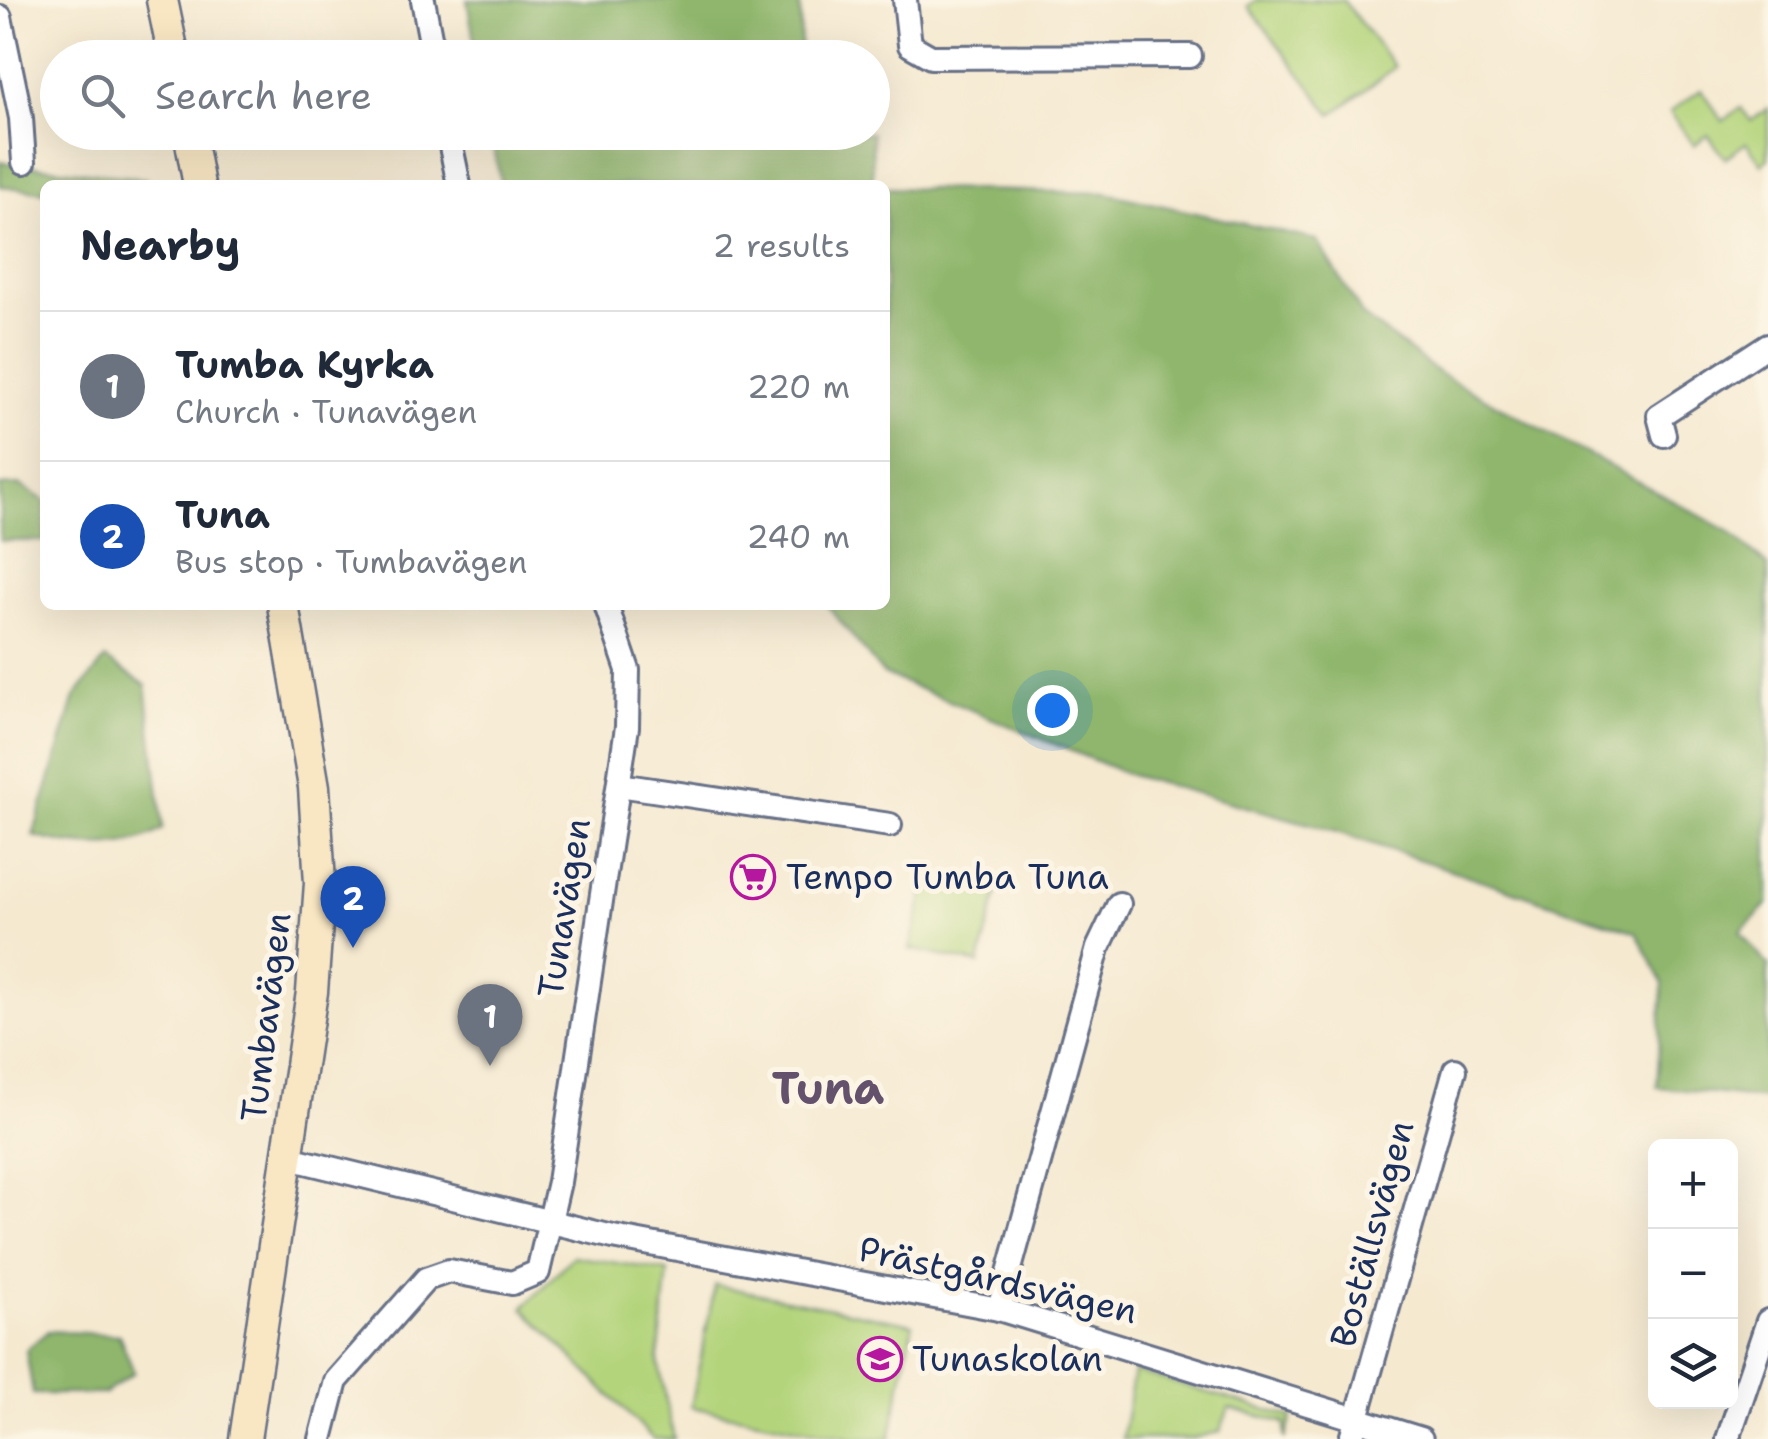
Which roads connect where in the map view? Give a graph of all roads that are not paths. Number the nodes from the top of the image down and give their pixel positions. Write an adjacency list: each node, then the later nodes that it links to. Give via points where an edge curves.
1 (162, 0): 5 (main road)
2 (424, 0): 6 (street)
3 (905, 0): 7 (street, via 910,45 931,56)
4 (0, 18): 10 (street)
5 (170, 40)
6 (431, 40)
7 (1190, 56)
8 (192, 150): 11 (main road)
9 (452, 150): 12 (street)
10 (24, 162)
11 (198, 180)
12 (458, 180)
13 (1768, 345): 14 (street, via 1659,416)
14 (1664, 435)
15 (284, 610): 21 (main road, Tumbavägen, via 314,787 319,870 312,992)
16 (608, 610): 17 (street, Tunavägen, via 628,670)
17 (619, 785): 18 (street); 22 (street, Tunavägen)
18 (890, 825)
19 (1120, 904): 23 (street, via 1098,948)
20 (1455, 1070): 25 (street, Boställsvägen)
21 (285, 1157): 22 (street, Prästgårdsvägen); 26 (main road, Tumbavägen)
22 (550, 1224): 23 (street, Prästgårdsvägen); 27 (street, via 532,1277 512,1283 449,1271 416,1287 336,1381)
23 (999, 1309): 25 (street, Prästgårdsvägen)
24 (1768, 1322): 29 (street)
25 (1354, 1429): 28 (street, Prästgårdsvägen)
26 (245, 1439)
27 (321, 1439)
28 (1421, 1439)
29 (1728, 1439)

